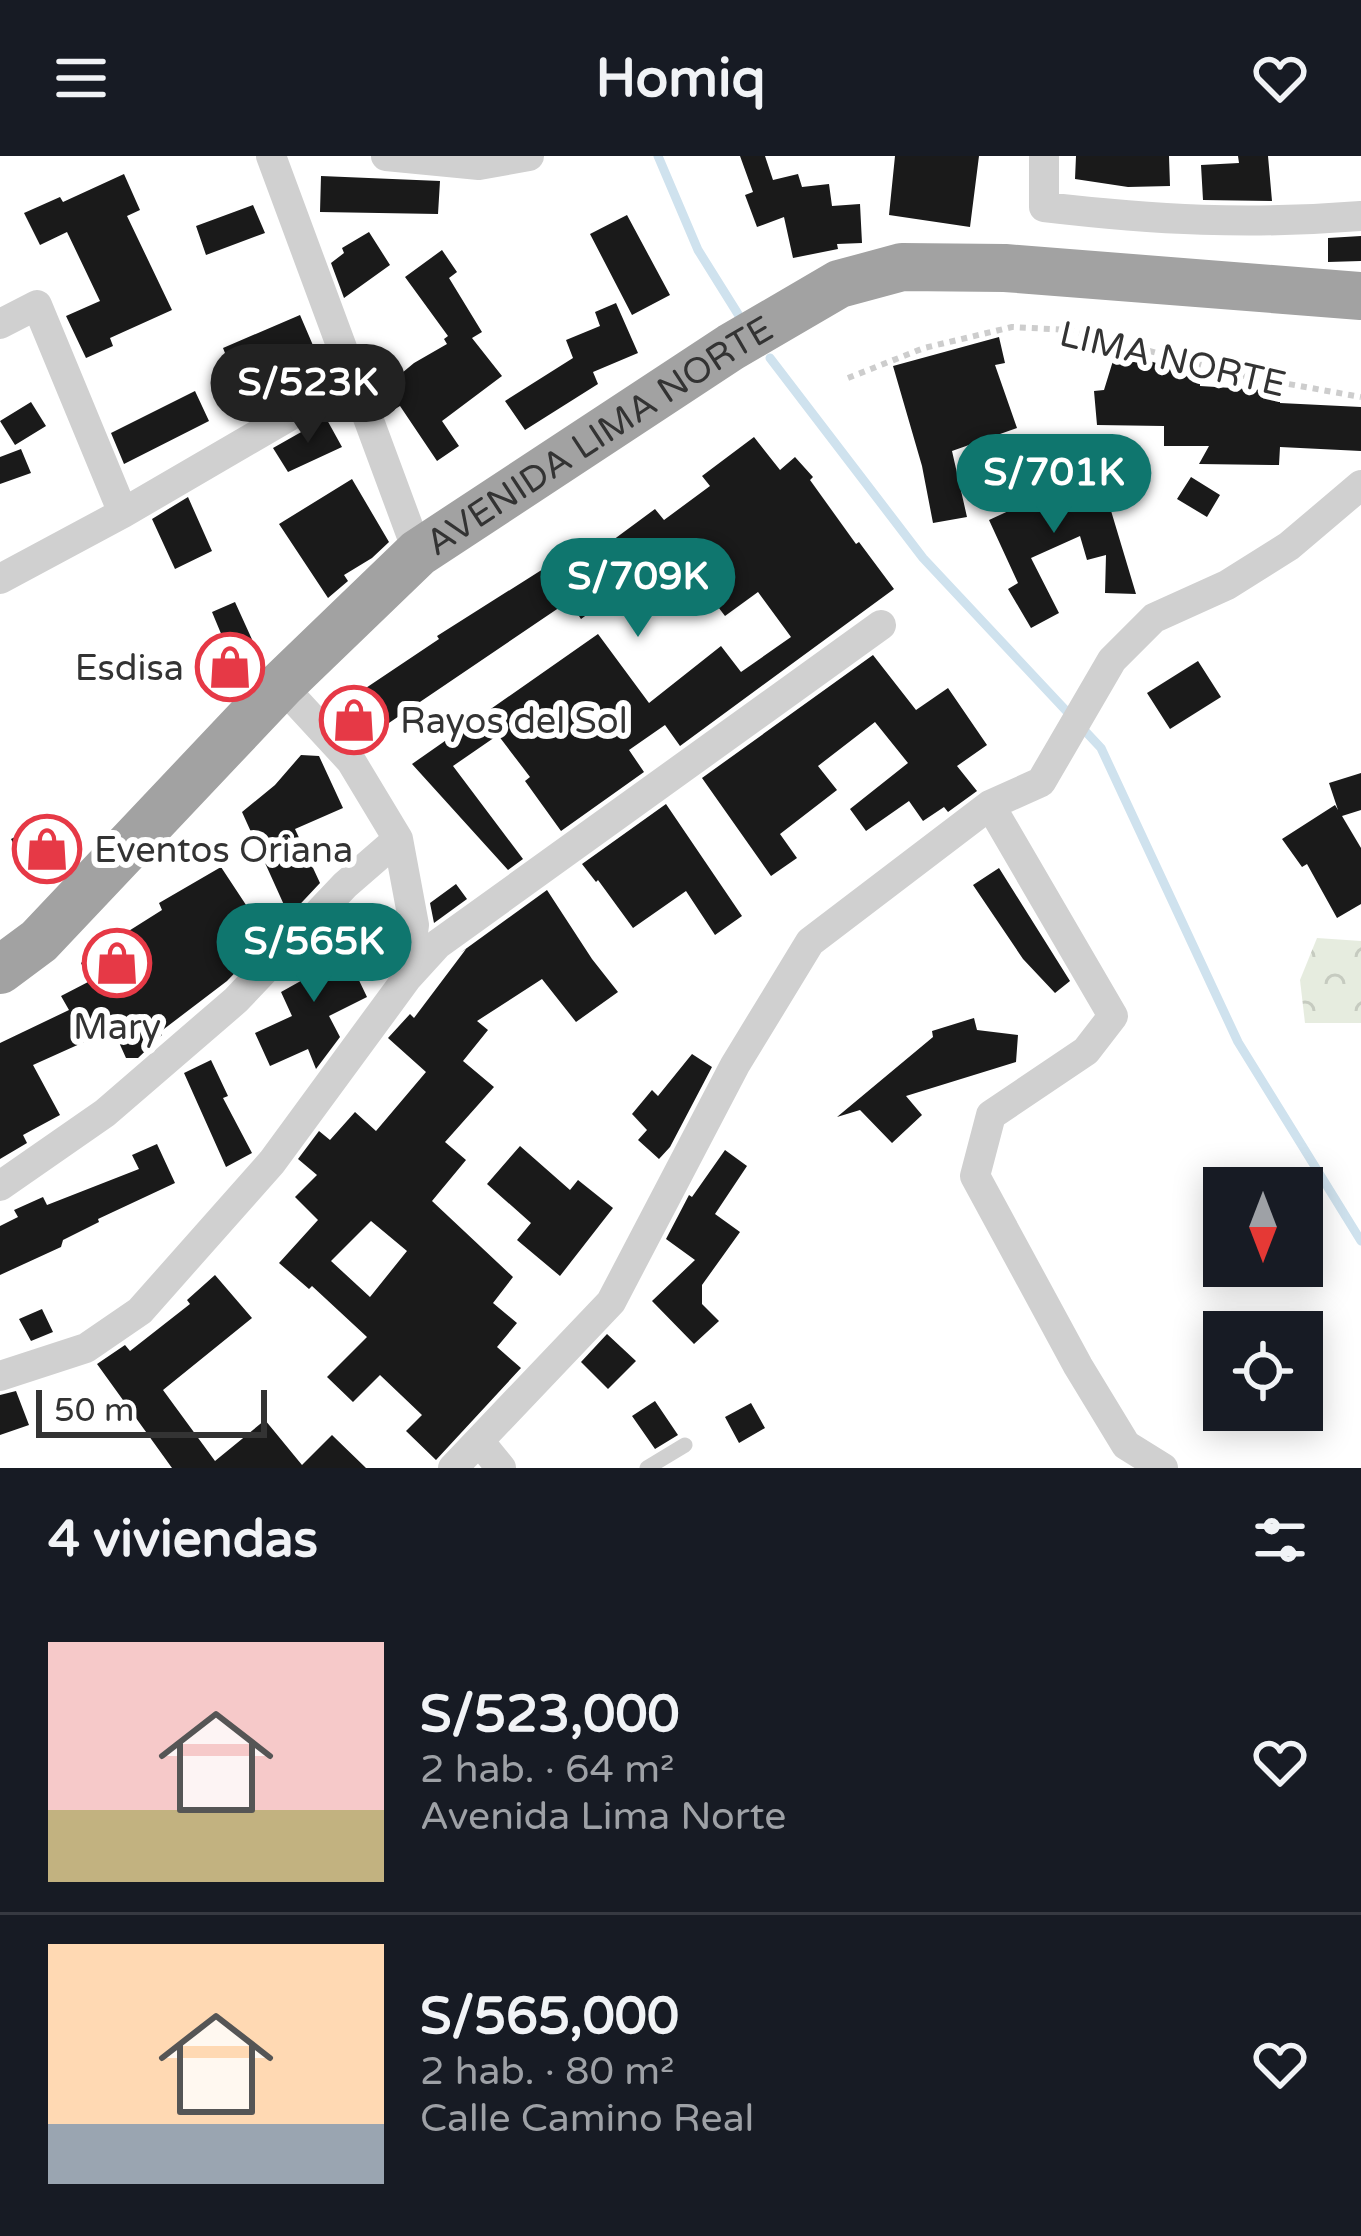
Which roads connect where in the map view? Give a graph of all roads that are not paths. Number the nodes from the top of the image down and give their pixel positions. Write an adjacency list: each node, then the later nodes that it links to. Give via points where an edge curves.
1 (271, 156): 8 (street)
2 (386, 156): 3 (street, via 478,165)
3 (529, 156)
4 (1044, 156): 5 (street, via 1044,207 1269,224)
5 (1361, 216)
6 (1361, 296): 11 (highway, AVENIDA LIMA NORTE, via 1004,268 902,267 839,284)
7 (0, 324): 10 (street, via 37,304)
8 (353, 379): 10 (street); 11 (street)
9 (1361, 485): 15 (street, via 1289,546 1154,619 1112,660 1041,782)
10 (123, 513): 12 (street)
11 (418, 553): 14 (highway, AVENIDA LIMA NORTE)
12 (0, 579)
13 (881, 625): 18 (street, via 438,944)
14 (281, 686): 16 (street, via 351,761); 17 (highway, AVENIDA LIMA NORTE, via 39,941)
15 (991, 805): 21 (street, via 810,942 735,1065 611,1302); 26 (street, via 1113,1016 1086,1051 991,1115 975,1176 1126,1445)
16 (398, 839): 18 (street, via 414,925); 19 (street, via 236,1000 105,1113)
17 (0, 970)
18 (406, 978): 20 (street, via 272,1162 140,1311 86,1348)
19 (0, 1186)
20 (0, 1376)
21 (478, 1441): 23 (street); 24 (street)
22 (686, 1445): 25 (lane)
23 (453, 1468)
24 (501, 1468)
25 (647, 1468)
26 (1163, 1468)

